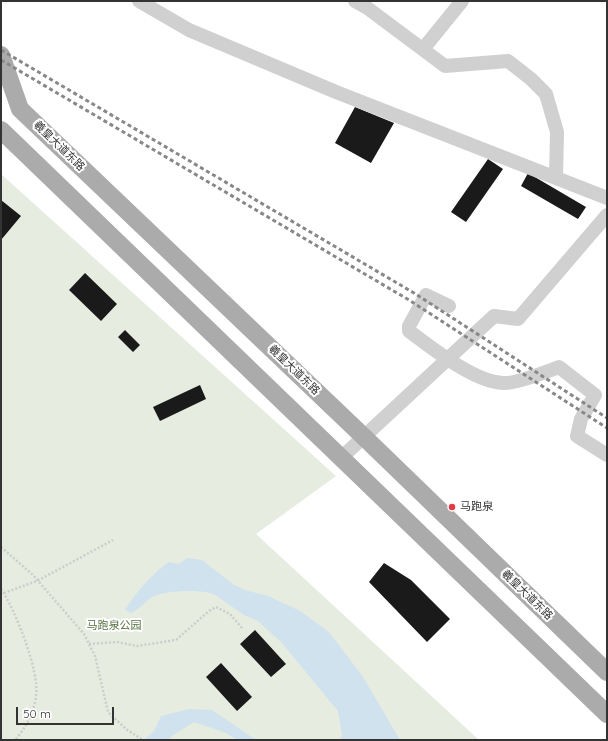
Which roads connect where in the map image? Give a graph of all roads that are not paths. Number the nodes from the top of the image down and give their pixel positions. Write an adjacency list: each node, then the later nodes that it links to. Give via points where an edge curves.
1 (140, 1): 8 (street, via 189,30 336,92)
2 (355, 1): 4 (street)
3 (462, 1): 4 (street)
4 (423, 49): 8 (street, via 445,66 508,61 531,79 546,94 557,132)
5 (1, 55): 6 (main road, 羲皇大道东路)
6 (20, 109): 7 (main road); 13 (main road, 羲皇大道东路)
7 (1, 129): 15 (main road)
8 (556, 178): 9 (street)
9 (607, 198)
10 (607, 215): 12 (street, via 518,318 494,316)
11 (449, 306): 12 (street, via 426,295 409,326 409,331)
12 (448, 359): 13 (street); 14 (street, via 485,380 504,384 559,367 595,395 581,419 577,436)
13 (364, 437): 15 (street); 16 (main road, 羲皇大道东路)
14 (607, 456)
15 (342, 457): 17 (main road)
16 (607, 672)
17 (607, 714)

